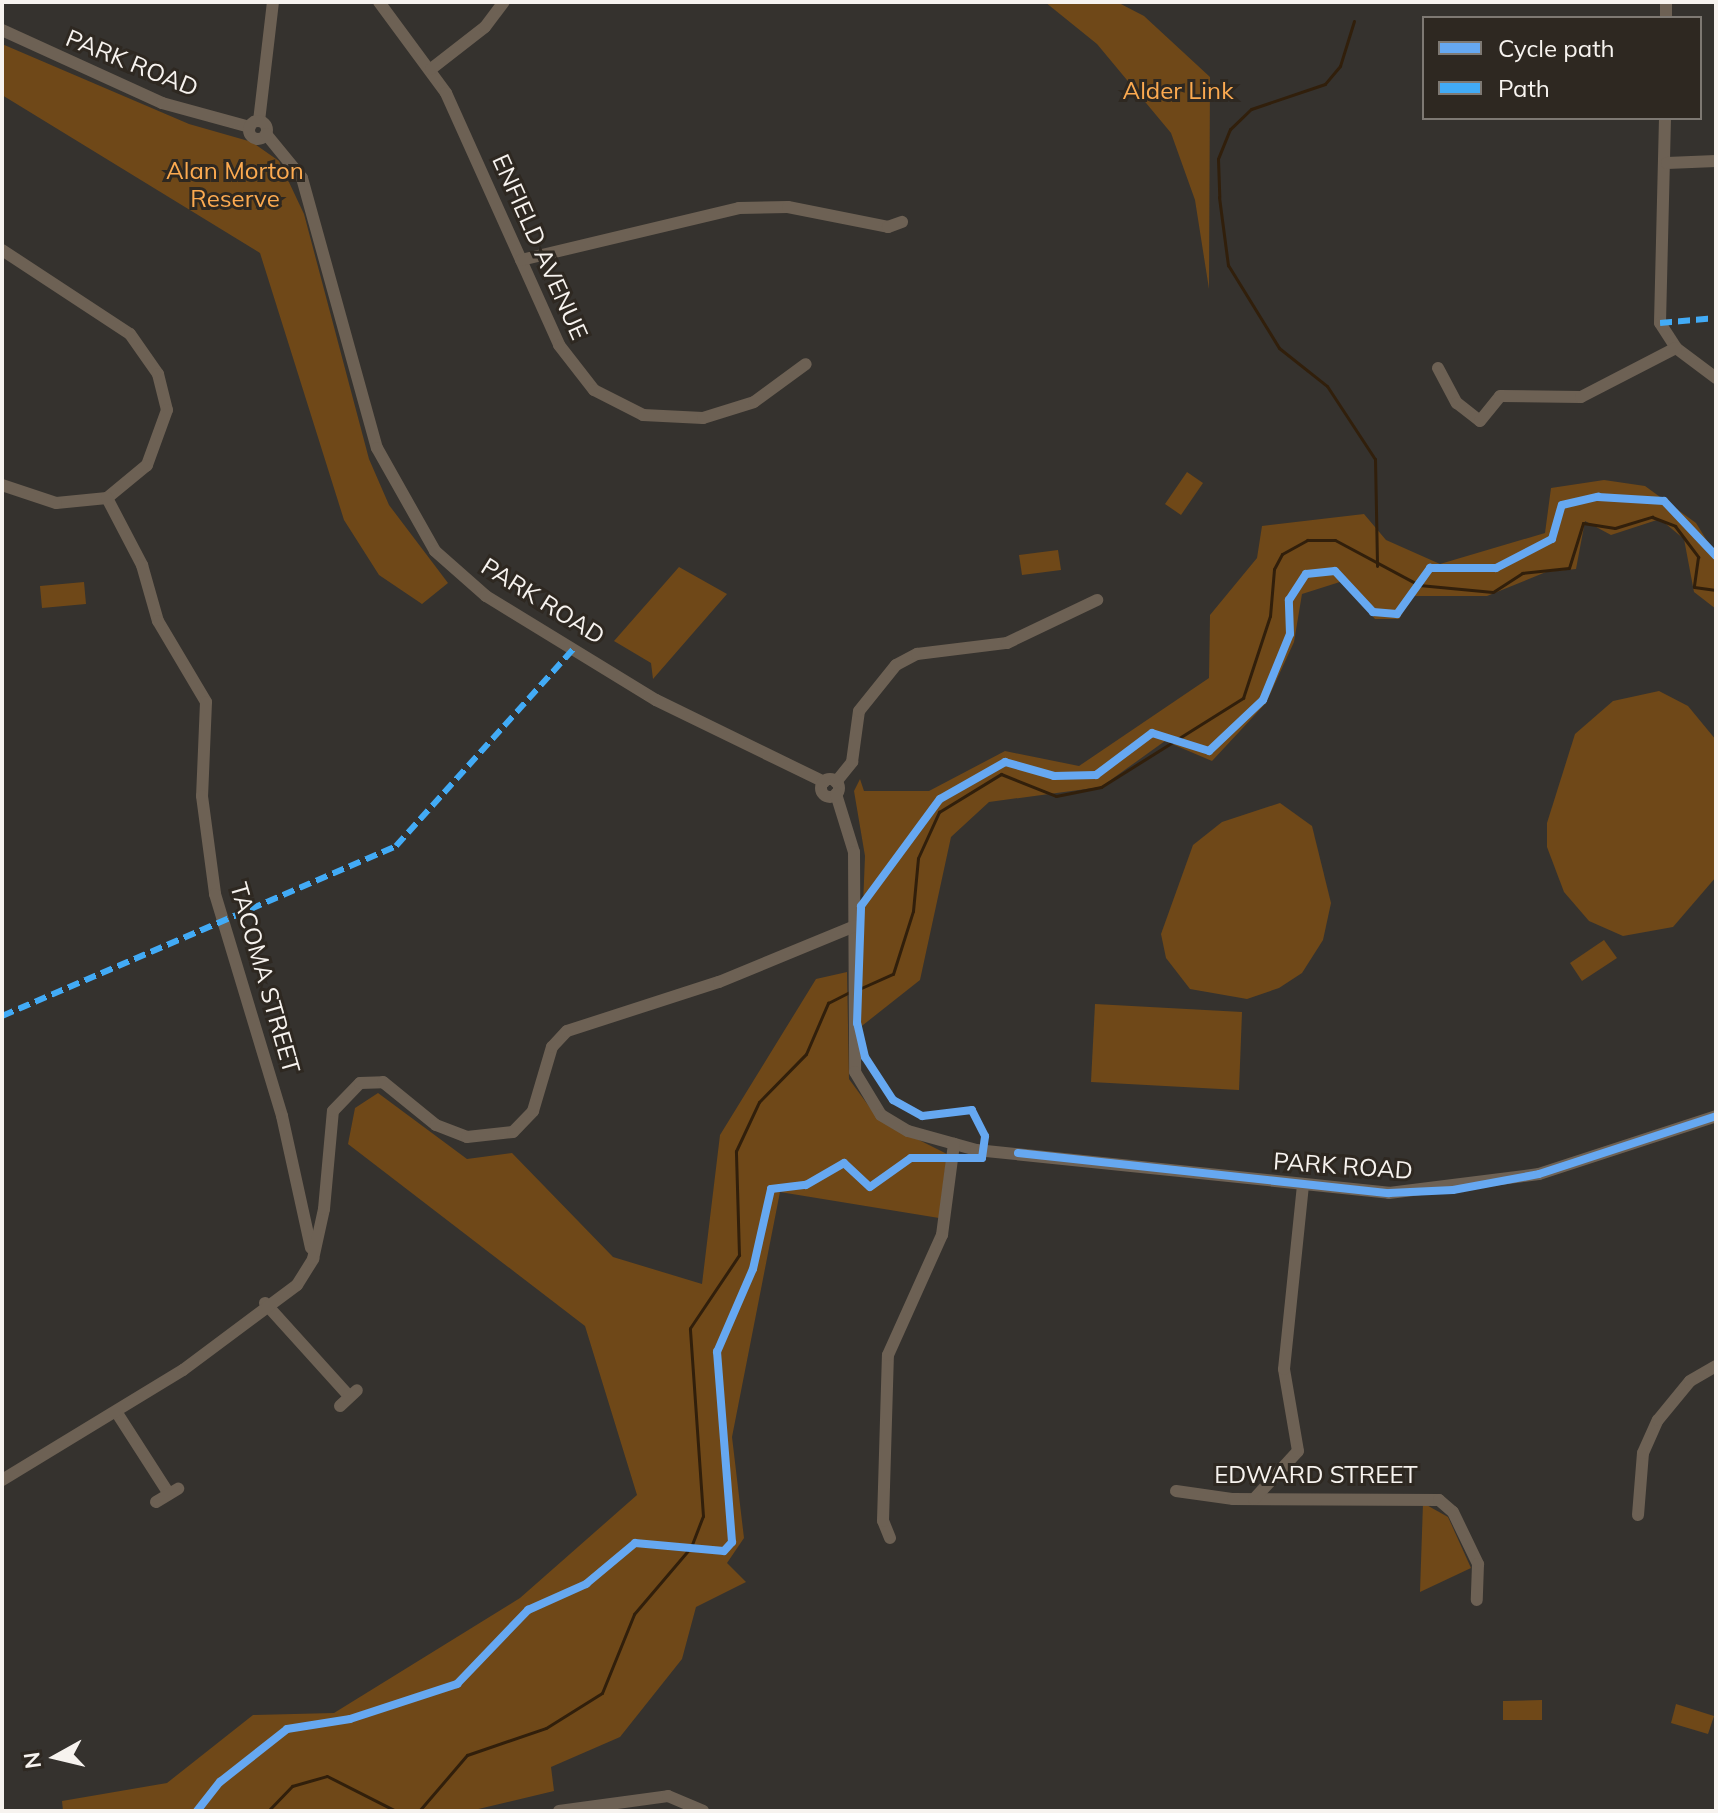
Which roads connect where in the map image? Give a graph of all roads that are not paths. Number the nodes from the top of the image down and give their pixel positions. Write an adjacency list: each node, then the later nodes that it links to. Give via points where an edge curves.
1 (379, 2): 5 (street, ENFIELD AVENUE)
2 (504, 2): 5 (street, via 478,33)
3 (277, 4): 7 (street)
4 (2, 30): 7 (street, PARK ROAD, via 162,103)
5 (431, 69): 12 (street, ENFIELD AVENUE)
6 (1665, 120): 9 (street)
7 (254, 124): 20 (street, PARK ROAD, via 302,178 377,448 435,551 486,596 656,700)
8 (1716, 161): 9 (street)
9 (1667, 163): 13 (street, via 1656,297 1660,323)
10 (902, 222): 12 (street, via 888,227 788,207 739,208)
11 (2, 250): 18 (street, via 130,334 164,385 167,410 152,455)
12 (521, 260): 14 (street, ENFIELD AVENUE, via 568,361 594,390 635,412 674,420 720,415 763,397)
13 (1676, 348): 15 (street, via 1581,397 1500,396 1480,421 1457,403); 16 (street)
14 (806, 364)
15 (1438, 368)
16 (1716, 378)
17 (2, 485): 18 (street, via 56,503)
18 (107, 498): 27 (street, TACOMA STREET, via 142,565 158,621 206,702 202,796 215,894)
19 (1097, 600): 20 (street, via 1020,639 917,654 896,665 859,711 852,762)
20 (832, 786): 21 (street, PARK ROAD, via 854,852)
21 (855, 926): 25 (street, PARK ROAD, via 850,1031 855,1072 881,1115 908,1131); 28 (street, via 719,982 567,1031 552,1047 533,1111 513,1132 467,1137 436,1125 383,1082 360,1083 333,1111)
22 (1716, 1116): 24 (street, PARK ROAD)
23 (1716, 1125): 24 (street, PARK ROAD)
24 (1633, 1143): 26 (street, PARK ROAD, via 1453,1190)
25 (954, 1144): 26 (street, PARK ROAD); 39 (street, via 942,1235 888,1355 883,1521)
26 (1303, 1185): 36 (street, via 1284,1369 1298,1451)
27 (305, 1203): 28 (street); 29 (street, TACOMA STREET)
28 (324, 1209): 29 (street)
29 (313, 1259): 30 (street, via 297,1285)
30 (265, 1303): 32 (street); 33 (street)
31 (1716, 1366): 38 (street, via 1690,1381 1658,1420 1643,1453)
32 (349, 1398)
33 (117, 1413): 34 (street); 37 (street, via 173,1492)
34 (2, 1480)
35 (1176, 1491): 36 (street, EDWARD STREET)
36 (1254, 1499): 40 (street, EDWARD STREET, via 1439,1500 1453,1512 1478,1564)
37 (156, 1502)
38 (1638, 1515)
39 (890, 1538)
40 (1477, 1600)
41 (559, 1811): 42 (street, via 668,1796)
42 (703, 1811)

